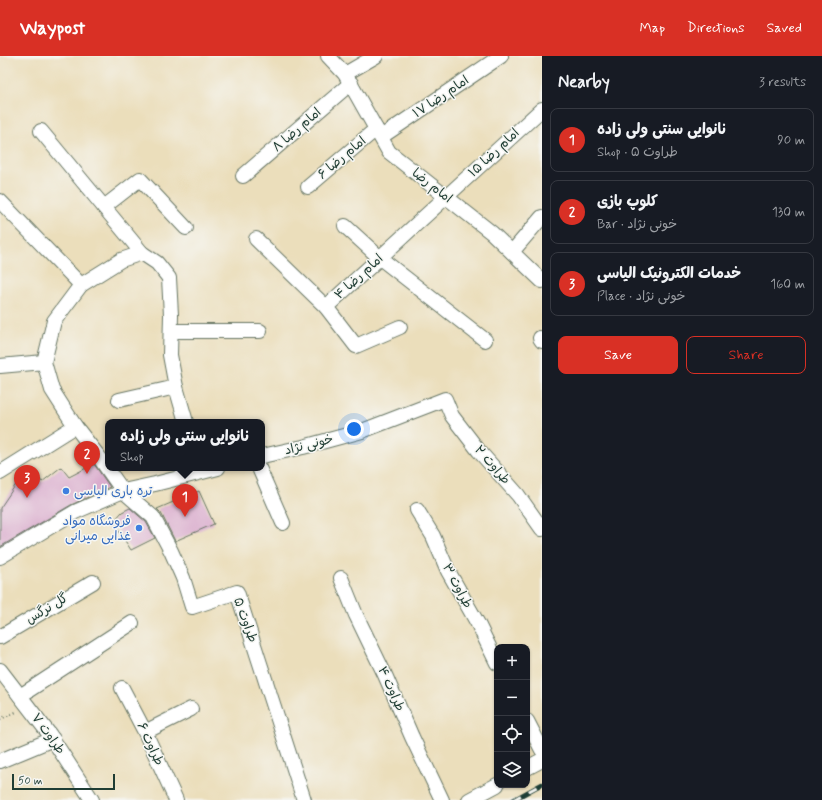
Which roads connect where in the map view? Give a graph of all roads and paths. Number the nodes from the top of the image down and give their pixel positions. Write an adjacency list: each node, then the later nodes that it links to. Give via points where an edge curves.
1 (328, 56): 4 (street, امام رضا)
2 (376, 56): 4 (street, امام رضا ۸)
3 (501, 56): 7 (street, امام رضا ۱۷)
4 (348, 79): 7 (street, امام رضا); 8 (street, امام رضا ۸)
5 (542, 109): 10 (street, امام رضا ۱۵)
6 (41, 131): 12 (street)
7 (379, 133): 9 (street, امام رضا ۶); 10 (street, امام رضا, via 389,152)
8 (243, 176)
9 (308, 187)
10 (446, 197): 17 (street, امام رضا); 19 (street, امام رضا ۴)
11 (0, 201): 21 (street)
12 (104, 207): 15 (street, via 140,178); 18 (street)
13 (542, 217): 17 (street)
14 (345, 226): 19 (street)
15 (186, 228)
16 (256, 239): 22 (street, امام رضا ۴)
17 (512, 252): 20 (street, امام رضا)
18 (142, 253): 21 (street, via 121,260); 24 (street, via 157,263 168,278)
19 (380, 258): 22 (street, امام رضا ۴); 26 (street)
20 (542, 281)
21 (81, 285): 27 (street, via 54,321)
22 (326, 307): 23 (street, via 356,346)
23 (400, 327)
24 (171, 331): 25 (street); 29 (street, via 170,355)
25 (260, 331)
26 (485, 340)
27 (44, 362): 28 (street); 33 (street, via 52,390)
28 (0, 366)
29 (176, 387): 31 (street); 32 (street)
30 (445, 399): 34 (street, خونی نژاد, via 362,431); 43 (street, طراوت ۲, via 452,416 518,495)
31 (119, 400)
32 (185, 419)
33 (75, 426): 35 (street); 39 (street)
34 (265, 455)
35 (105, 466)
36 (109, 471): 40 (street)
37 (197, 471): 40 (street)
38 (259, 471): 42 (street)
39 (0, 473)
40 (123, 491): 44 (street, via 75,512); 64 (street, طراوت ۵, via 153,517 183,578 192,607 237,592)
41 (417, 510): 49 (street, طراوت ۳, via 433,536 448,571)
42 (283, 523)
43 (542, 529)
44 (0, 557)
45 (341, 578): 65 (street, طراوت ۴)
46 (93, 582): 48 (street, گل نرگس)
47 (132, 623): 52 (street)
48 (0, 637)
49 (494, 657)
50 (1, 672): 52 (street, طراوت ۷)
51 (122, 688): 55 (street, طراوت ۶)
52 (20, 696): 56 (street, طراوت ۷)
53 (191, 709): 55 (street)
54 (530, 727): 57 (street)
55 (145, 732): 63 (street, طراوت ۶)
56 (53, 739): 59 (street); 62 (street, طراوت ۷)
57 (542, 750)
58 (542, 760): 60 (street)
59 (0, 761)
60 (530, 766)
61 (494, 787): 66 (street)
62 (92, 800)
63 (176, 800)
64 (304, 800)
65 (442, 800)
66 (469, 800)

